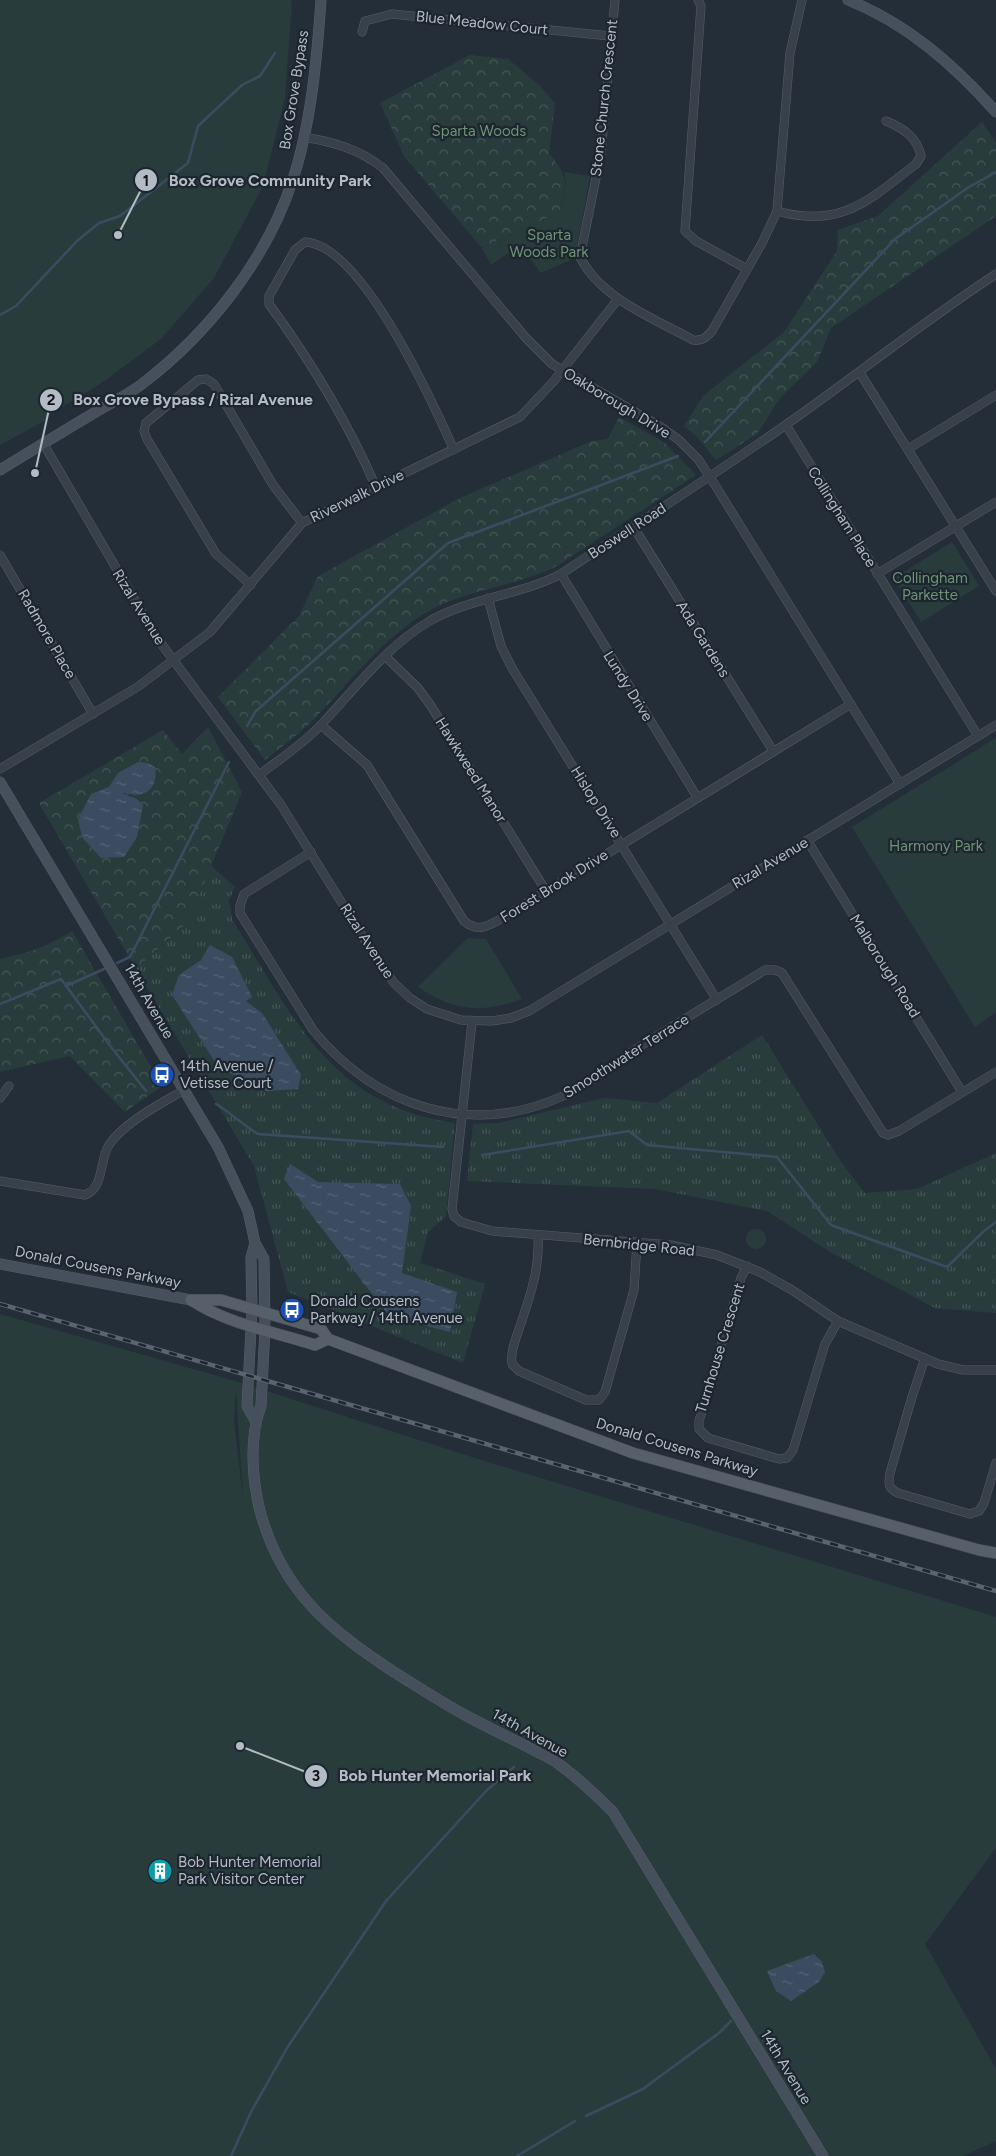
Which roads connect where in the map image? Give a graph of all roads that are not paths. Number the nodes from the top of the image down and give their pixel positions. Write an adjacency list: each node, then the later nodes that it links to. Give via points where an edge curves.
1 (321, 0): 10 (main road, Box Grove Bypass)
2 (615, 0): 7 (street, Stone Church Crescent)
3 (698, 0): 12 (street, via 701,6 685,231 696,241)
4 (802, 0): 11 (street, Stone Church Crescent, via 790,53)
5 (848, 0): 8 (main road, via 893,22 936,53 965,78)
6 (362, 32): 7 (street, Blue Meadow Court, via 365,21 392,14)
7 (610, 36): 14 (street, Stone Church Crescent, via 601,153 580,257 593,277)
8 (996, 112)
9 (886, 121): 11 (street, via 904,128 919,147 920,156 916,164 871,198 849,210 828,216)
10 (304, 136): 15 (street, Oakborough Drive, via 348,147 383,168 537,350); 19 (main road, Box Grove Bypass, via 293,180 270,234 228,299 195,337 142,384)
11 (777, 211): 12 (street, Stone Church Crescent)
12 (747, 269): 14 (street, Stone Church Crescent, via 712,331 706,339 699,341)
13 (996, 274): 16 (street, Boswell Road)
14 (618, 299): 15 (street, Riverwalk Drive)
15 (562, 370): 21 (street, Riverwalk Drive, via 520,418); 23 (street, Oakborough Drive, via 670,433)
16 (860, 372): 18 (street, Boswell Road); 20 (street)
17 (996, 395): 20 (street)
18 (786, 425): 23 (street, Boswell Road); 31 (street, Collingham Place)
19 (43, 443): 22 (main road, Box Grove Bypass); 36 (street, Rizal Avenue, via 149,626)
20 (908, 449): 28 (street)
21 (454, 450): 24 (street, Riverwalk Drive); 24 (street, via 411,361 373,298 333,254 305,242 295,250 269,296 268,304 300,348 362,455)
22 (0, 470)
23 (710, 476): 27 (street, Boswell Road); 37 (street, Oakborough Drive)
24 (376, 487): 26 (street, Riverwalk Drive)
25 (996, 502): 28 (street)
26 (302, 523): 32 (street, Riverwalk Drive); 32 (street, via 273,485 214,384 206,378 198,380 146,423 147,439 209,543 223,562)
27 (633, 526): 30 (street, Boswell Road); 42 (street, Ada Gardens)
28 (956, 527): 31 (street); 33 (street)
29 (0, 555): 38 (street, Radmore Place)
30 (560, 574): 34 (street, Boswell Road, via 539,584); 47 (street, Lundy Drive)
31 (877, 574): 41 (street, Collingham Place)
32 (251, 585): 36 (street, Riverwalk Drive, via 210,632)
33 (996, 591)
34 (488, 598): 35 (street, Boswell Road, via 427,623); 49 (street, Hislop Drive, via 509,663)
35 (386, 656): 39 (street, Boswell Road); 51 (street, Hawkweed Manor, via 431,706)
36 (173, 661): 38 (street, Riverwalk Drive); 44 (street, Rizal Avenue)
37 (851, 704): 42 (street, Forest Brook Drive); 46 (street, Oakborough Drive)
38 (94, 714): 43 (street, Riverwalk Drive)
39 (321, 725): 44 (street, Boswell Road); 51 (street, Forest Brook Drive, via 367,765 468,925 484,928)
40 (996, 725): 41 (street, Rizal Avenue)
41 (978, 736): 46 (street, Rizal Avenue)
42 (773, 751): 47 (street, Forest Brook Drive)
43 (0, 769)
44 (259, 775): 50 (street, Rizal Avenue)
45 (0, 782): 57 (main road, 14th Avenue)
46 (900, 784): 48 (street, Rizal Avenue)
47 (697, 797): 49 (street, Forest Brook Drive)
48 (808, 840): 52 (street, Rizal Avenue); 58 (street, Malborough Road)
49 (622, 844): 51 (street, Forest Brook Drive); 52 (street, Hislop Drive)
50 (310, 852): 54 (street, Rizal Avenue, via 384,971 398,987 427,1009); 60 (street, Smoothwater Terrace, via 244,894 240,913 313,1030 341,1062 369,1083 407,1102)
51 (546, 891)
52 (671, 924): 53 (street, Hislop Drive); 54 (street, Rizal Avenue, via 529,1011 503,1020)
53 (717, 1000): 58 (street, Smoothwater Terrace, via 765,970 782,973 883,1134 894,1134); 60 (street, Smoothwater Terrace, via 564,1096 514,1112)
54 (472, 1022): 60 (street, Bernbridge Road)
55 (996, 1072): 58 (street, Smoothwater Terrace)
56 (9, 1086): 59 (street)
57 (184, 1090): 61 (street, via 115,1137 108,1146 97,1186 91,1192 85,1194); 64 (main road, 14th Avenue, via 218,1147 237,1187 248,1211)
58 (962, 1092)
59 (0, 1098)
60 (462, 1113): 62 (street, Bernbridge Road, via 452,1209 454,1216 483,1230)
61 (0, 1181)
62 (538, 1236): 63 (street, Bernbridge Road); 63 (street, via 536,1274 512,1364 519,1371 586,1400 599,1400 605,1392 632,1302)
63 (637, 1242): 66 (street, Bernbridge Road, via 698,1250)
64 (255, 1243): 68 (main road, 14th Avenue, via 251,1258); 69 (main road, 14th Avenue, via 264,1259)
65 (0, 1264): 67 (main road, Donald Cousens Parkway)
66 (747, 1266): 70 (street, Bernbridge Road, via 792,1290); 70 (street, Turnhouse Crescent, via 740,1278 699,1420 699,1429 708,1438 779,1459 787,1458 793,1450 825,1344)
67 (191, 1300): 68 (main road, Donald Cousens Parkway, via 220,1300); 71 (main road, Donald Cousens Parkway)
68 (252, 1310): 69 (main road, Donald Cousens Parkway); 71 (main road, 14th Avenue)
69 (266, 1314): 72 (main road, 14th Avenue); 73 (main road, Donald Cousens Parkway, via 321,1329)
70 (838, 1321): 74 (street, Bernbridge Road)
71 (251, 1325): 72 (main road, Donald Cousens Parkway); 76 (main road, 14th Avenue, via 247,1406)
72 (266, 1329): 73 (main road, Donald Cousens Parkway, via 315,1346); 76 (main road, 14th Avenue, via 261,1406)
73 (328, 1339): 78 (main road, Donald Cousens Parkway, via 633,1453)
74 (926, 1358): 75 (street, Bernbridge Road, via 954,1368); 77 (street, via 890,1473 888,1484 891,1489 970,1514 979,1511 984,1503)
75 (996, 1370)
76 (255, 1420): 79 (main road, 14th Avenue, via 256,1497 265,1528 276,1556 312,1609 366,1654 447,1706 555,1761 613,1812)
77 (996, 1464)
78 (996, 1553)
79 (823, 2156)

